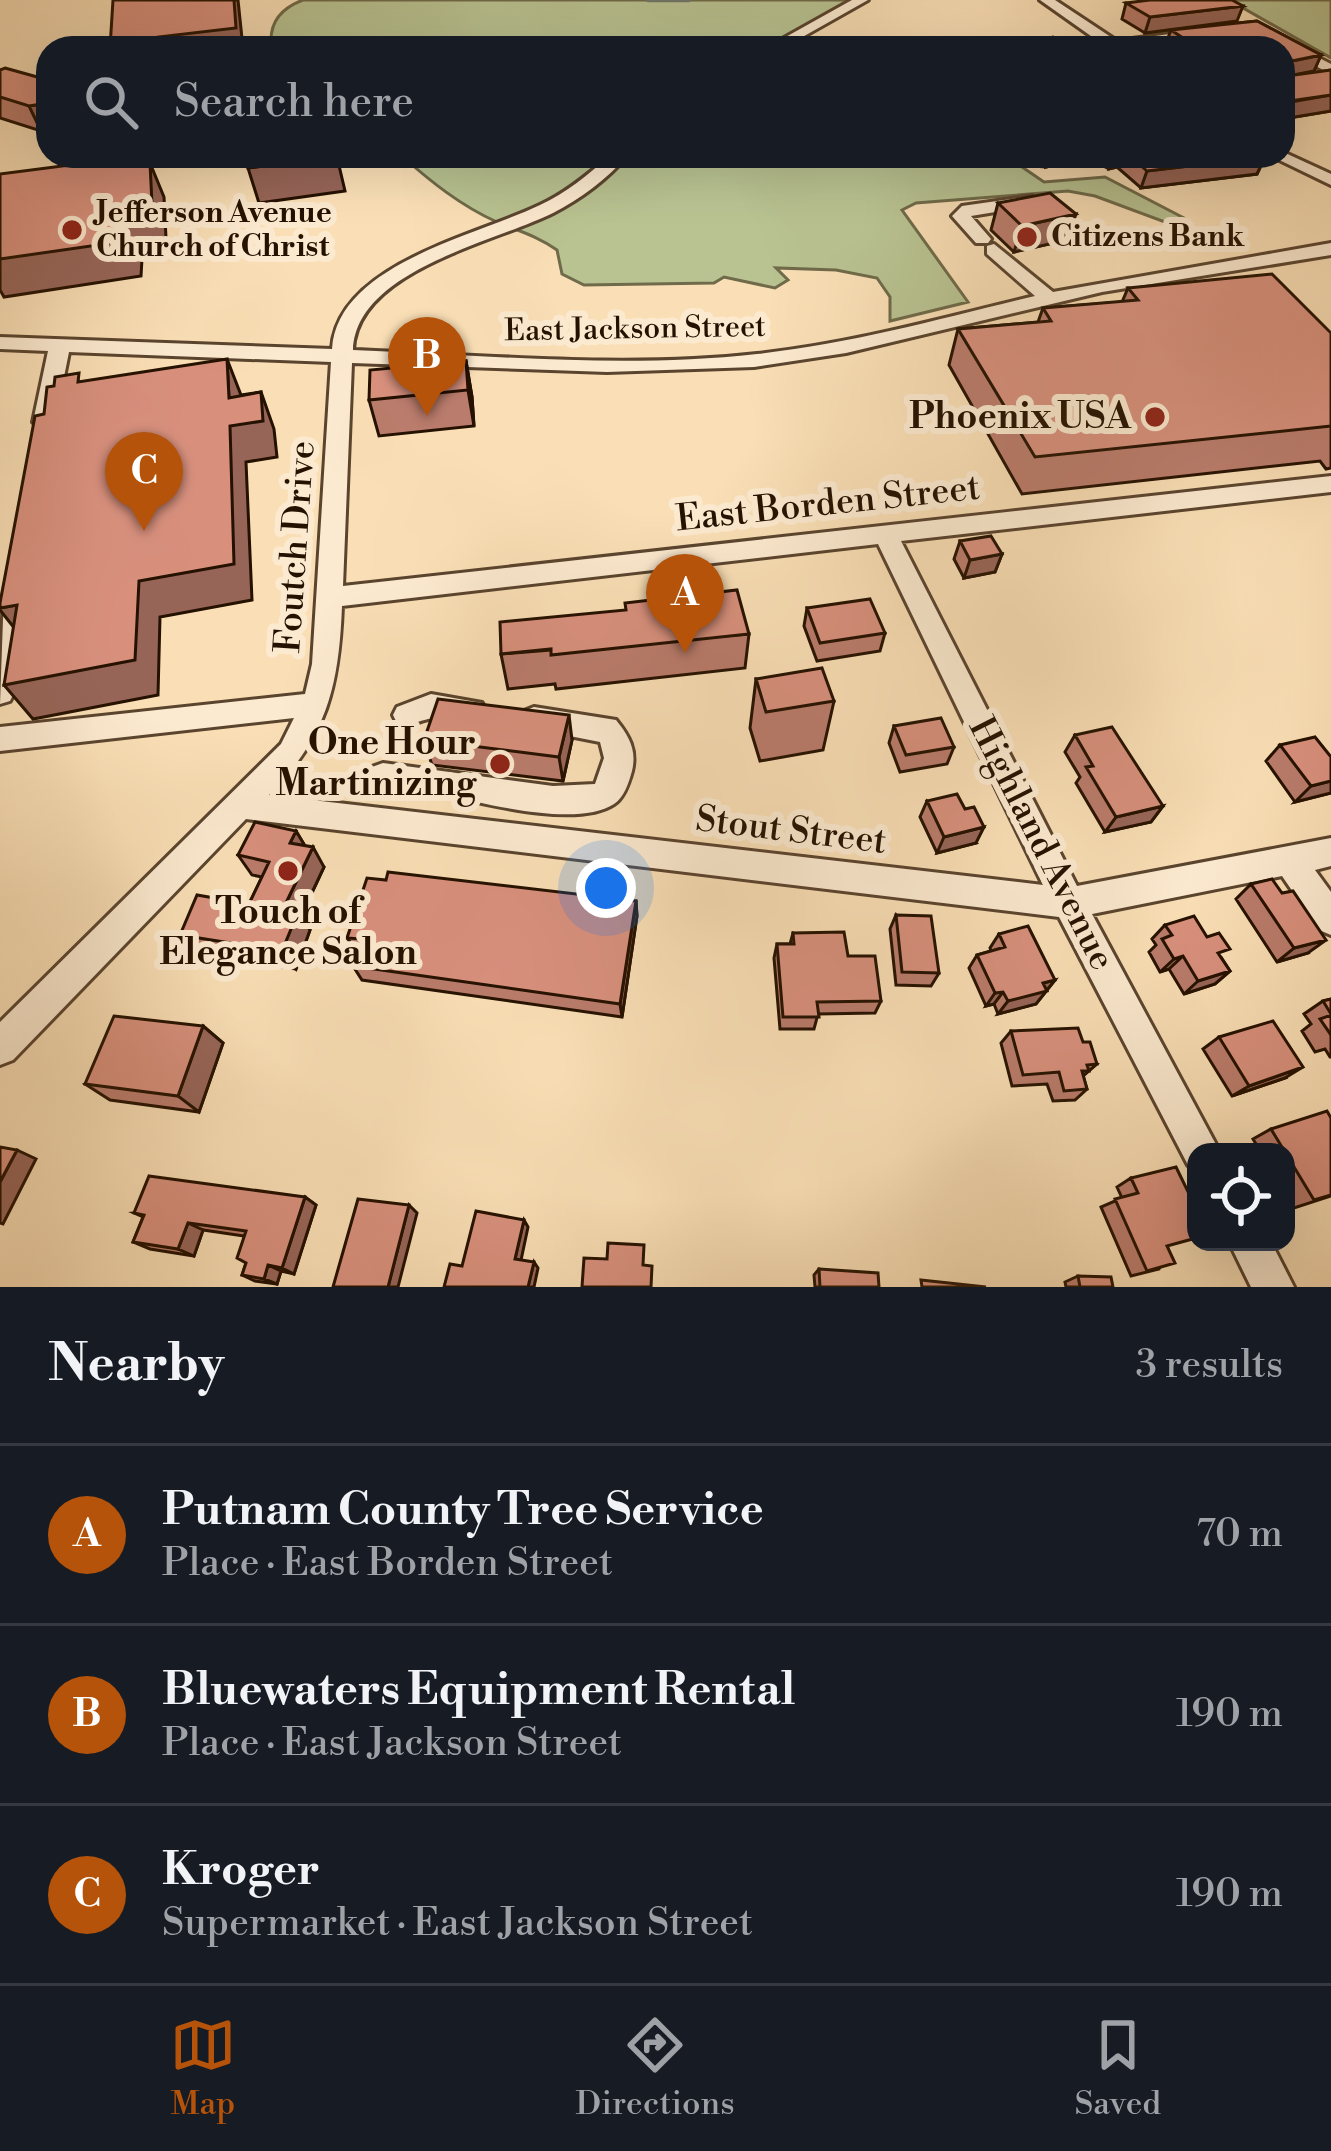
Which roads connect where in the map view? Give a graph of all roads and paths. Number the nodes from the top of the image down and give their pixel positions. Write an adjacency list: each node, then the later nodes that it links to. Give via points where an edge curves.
1 (862, 0): 4 (street)
2 (1046, 0): 5 (street)
3 (1221, 31): 6 (street)
4 (794, 36)
5 (1099, 36)
6 (1188, 36)
7 (1295, 50): 8 (street)
8 (1331, 74): 9 (street)
9 (1305, 82)
10 (1295, 163): 12 (street)
11 (603, 168): 19 (street, Foutch Drive, via 552,206 392,274 356,307)
12 (1331, 180)
13 (1048, 201): 15 (street, via 962,216)
14 (1331, 249): 15 (street, East Jackson Street)
15 (1050, 298): 19 (street, East Jackson Street, via 754,361 607,366)
16 (0, 343): 17 (street, East Jackson Street)
17 (62, 345): 18 (street, East Jackson Street); 21 (street)
18 (295, 353): 19 (street, East Jackson Street); 20 (street)
19 (343, 355): 25 (street, Foutch Drive)
20 (273, 374)
21 (40, 445)
22 (1331, 484): 23 (street, East Borden Street)
23 (885, 534): 25 (street, East Borden Street); 34 (street, Highland Avenue)
24 (20, 569): 26 (street)
25 (333, 597): 27 (street, Foutch Drive)
26 (0, 693)
27 (316, 704): 29 (street); 31 (street, Foutch Drive, via 291,753)
28 (407, 715): 30 (street, via 431,706 606,728 619,742 614,782 603,795 581,800)
29 (0, 739)
30 (383, 776)
31 (239, 806): 34 (street, Stout Street); 36 (street, Foutch Drive)
32 (1331, 852): 33 (street, Stout Street)
33 (1290, 861): 34 (street, Stout Street); 35 (street)
34 (1069, 903): 37 (street, Highland Avenue)
35 (1331, 919)
36 (0, 1047)
37 (1196, 1143)
38 (1254, 1251): 39 (street)
39 (1273, 1287)

